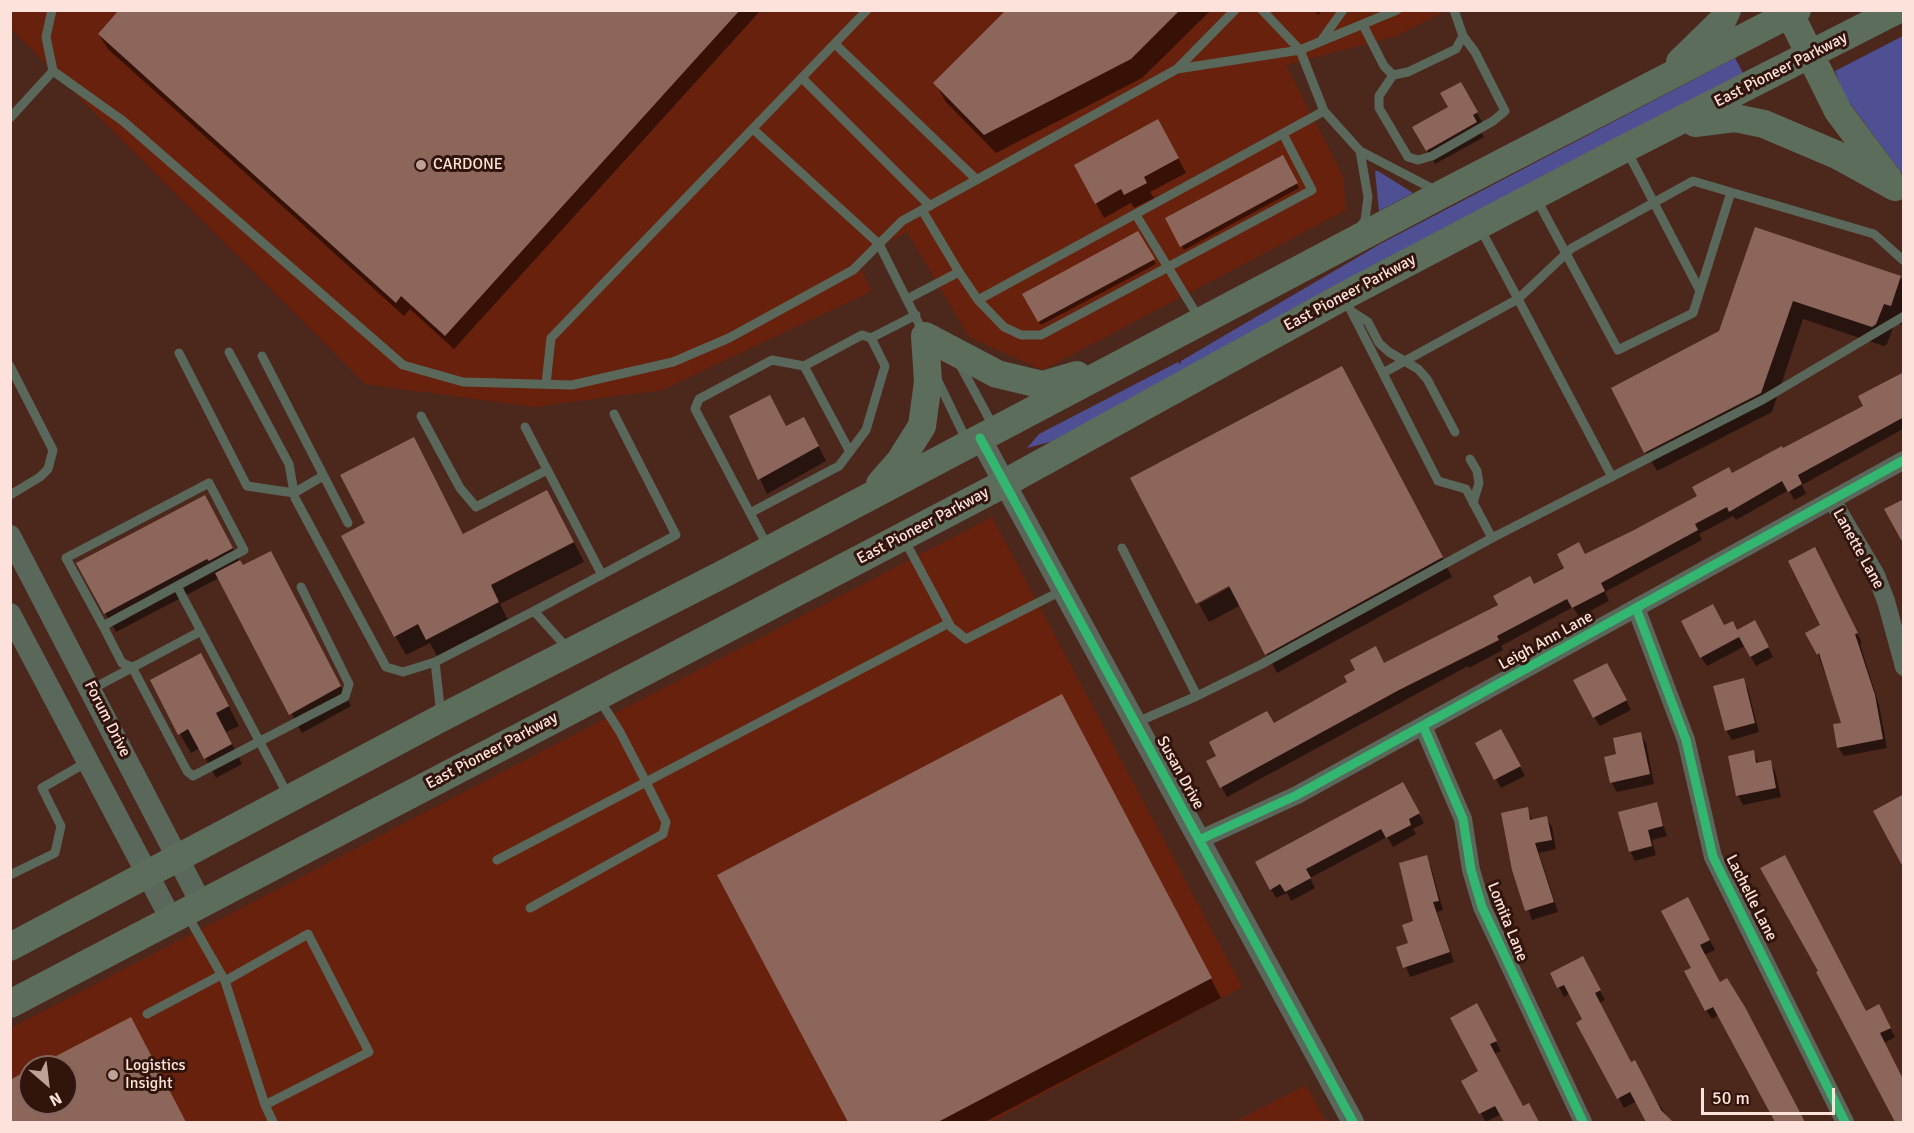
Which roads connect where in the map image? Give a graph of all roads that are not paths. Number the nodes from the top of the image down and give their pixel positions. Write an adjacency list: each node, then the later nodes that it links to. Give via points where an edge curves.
1 (52, 10): 18 (lane, via 46,37)
2 (867, 10): 14 (lane)
3 (1235, 10): 17 (lane)
4 (1262, 10): 15 (lane)
5 (1343, 10): 13 (lane)
6 (1397, 10): 11 (lane)
7 (1454, 10): 12 (lane)
8 (1727, 10): 21 (main road, via 1722,21)
9 (1897, 10): 16 (main road, East Pioneer Parkway)
10 (1791, 12): 16 (main road); 21 (main road)
11 (1363, 25): 13 (lane); 19 (lane, via 1384,66)
12 (1463, 36): 19 (lane, via 1456,49); 19 (lane, via 1505,111 1432,156 1418,160 1408,157 1379,108 1378,96)
13 (1321, 41): 15 (lane)
14 (835, 44): 20 (lane); 29 (lane)
15 (1300, 50): 17 (lane); 22 (lane)
16 (1809, 56): 24 (main road, East Pioneer Parkway); 30 (main road, via 1838,111)
17 (1177, 69): 29 (lane)
18 (53, 71): 23 (lane); 61 (lane, via 123,121 403,364 464,382)
19 (1393, 75)
20 (802, 78): 25 (lane); 35 (lane)
21 (1664, 79): 32 (main road)
22 (1324, 111): 26 (lane); 28 (lane)
23 (10, 118)
24 (1672, 126): 27 (main road, East Pioneer Parkway); 30 (main road, via 1735,118 1764,124 1837,155)
25 (753, 129): 39 (lane); 61 (lane, via 551,338)
26 (1283, 134): 36 (lane); 42 (lane, via 1312,190)
27 (1626, 148): 33 (main road, East Pioneer Parkway); 34 (lane)
28 (1360, 151): 32 (lane); 38 (lane, via 1368,197 1365,220)
29 (977, 180): 35 (lane)
30 (1899, 191)
31 (1731, 192): 34 (lane, via 1693,181); 41 (lane, via 1874,234); 44 (lane)
32 (1442, 194): 38 (main road)
33 (1535, 196): 37 (main road, East Pioneer Parkway); 40 (lane)
34 (1653, 203): 40 (lane); 44 (lane)
35 (926, 208): 39 (lane, via 902,221); 43 (lane)
36 (1137, 215): 42 (lane); 47 (lane)
37 (1478, 225): 46 (lane); 48 (main road, East Pioneer Parkway)
38 (1351, 242): 50 (main road)
39 (879, 244): 45 (lane); 61 (lane, via 854,270 729,338 682,358 572,385)
40 (1567, 254): 44 (lane, via 1618,350 1693,313); 46 (lane)
41 (1904, 261)
42 (1167, 267): 47 (lane, via 1041,335 1021,335 1004,327); 50 (lane)
43 (959, 272): 45 (lane); 47 (lane)
44 (1700, 291)
45 (907, 299): 51 (lane)
46 (1518, 299): 57 (lane); 72 (lane)
47 (978, 300)
48 (1348, 304): 57 (lane, via 1368,322 1379,343); 60 (lane); 73 (main road, East Pioneer Parkway)
49 (1904, 316): 72 (lane, via 1764,399)
50 (1201, 323): 56 (main road)
51 (920, 326): 52 (lane); 56 (main road, via 997,374 1043,385); 66 (lane, via 932,368 963,433); 66 (lane, via 956,358 991,422); 76 (main road, via 928,382 922,426 900,461)
52 (871, 338): 59 (lane, via 862,335); 67 (lane, via 885,366 866,430)
53 (228, 352): 74 (lane, via 289,464)
54 (179, 353): 74 (lane, via 248,486)
55 (262, 356): 71 (lane)
56 (1136, 357): 66 (main road)
57 (1405, 361): 60 (lane); 65 (lane, via 1427,379)
58 (10, 366): 75 (lane, via 53,450 48,469)
59 (804, 366): 67 (lane); 79 (lane, via 772,360 699,399 695,409)
60 (1383, 373): 78 (lane, via 1438,481 1466,489)
61 (546, 384)
62 (614, 414): 87 (lane, via 676,535)
63 (422, 416): 70 (lane, via 460,488 476,507)
64 (525, 427): 70 (lane)
65 (1455, 432)
66 (980, 438): 73 (street, Susan Drive); 76 (main road)
67 (850, 452): 79 (lane, via 839,466)
68 (1470, 459): 78 (lane, via 1479,483)
69 (1904, 460): 77 (street, Leigh Ann Lane)
70 (547, 470): 87 (lane)
71 (324, 476): 74 (lane); 80 (lane)
72 (1612, 477): 83 (lane)
73 (1005, 483): 82 (main road, East Pioneer Parkway); 90 (street, Susan Drive)
74 (294, 493): 98 (lane, via 386,667 403,672)
75 (10, 495)
76 (868, 496): 85 (main road)
77 (1832, 500): 91 (street, Leigh Ann Lane); 100 (street, Lanette Lane, via 1876,575)
78 (1473, 503): 83 (lane)
79 (750, 513): 85 (lane)
80 (348, 523)
81 (10, 536): 86 (street, Forum Drive)
82 (902, 536): 94 (lane); 102 (main road, East Pioneer Parkway)
83 (1492, 538): 103 (lane)
84 (1122, 548): 103 (lane)
85 (769, 549): 97 (main road)
86 (20, 573): 101 (street, Forum Drive)
87 (602, 575): 92 (lane)
88 (177, 586): 95 (lane); 95 (lane, via 244,550 209,483 66,558); 96 (lane)
89 (301, 587): 107 (lane, via 349,684 345,697)
90 (1063, 590): 94 (lane, via 966,639); 105 (street, Susan Drive)
91 (1636, 608): 106 (street, Leigh Ann Lane); 126 (street, Lachelle Lane, via 1686,740 1713,857)
92 (534, 611): 97 (lane); 98 (lane)
93 (10, 614): 108 (street)
94 (949, 623): 109 (lane)
95 (103, 626): 99 (lane, via 122,663)
96 (201, 631): 99 (lane); 107 (lane)
97 (570, 652): 104 (main road)
98 (435, 662): 104 (lane)
99 (132, 667): 101 (lane); 107 (lane, via 193,776)
100 (1904, 667)
101 (92, 689): 112 (street, Forum Drive)
102 (597, 696): 109 (lane); 117 (main road, East Pioneer Parkway)
103 (1197, 696): 105 (lane)
104 (441, 718): 110 (main road)
105 (1136, 723): 111 (street, Susan Drive)
106 (1423, 726): 111 (street, Leigh Ann Lane, via 1297,795); 125 (street, Lomita Lane, via 1463,819 1482,907)
107 (259, 742): 110 (lane)
108 (88, 761): 114 (street); 115 (lane, via 42,788 61,826 54,853)
109 (646, 782): 113 (lane); 116 (lane, via 666,822 663,834)
110 (290, 799): 112 (main road)
111 (1199, 840): 124 (street, Susan Drive)
112 (178, 859): 114 (main road); 117 (street, Forum Drive)
113 (497, 860)
114 (147, 874): 117 (street); 118 (main road)
115 (10, 875)
116 (530, 908)
117 (189, 916): 119 (lane); 120 (main road, East Pioneer Parkway)
118 (10, 947)
119 (223, 978): 121 (lane); 122 (lane); 122 (lane, via 308,934 369,1052)
120 (10, 1004)
121 (147, 1014)
122 (265, 1105): 123 (lane)
123 (273, 1122)
124 (1353, 1122)
125 (1583, 1122)
126 (1845, 1122)

